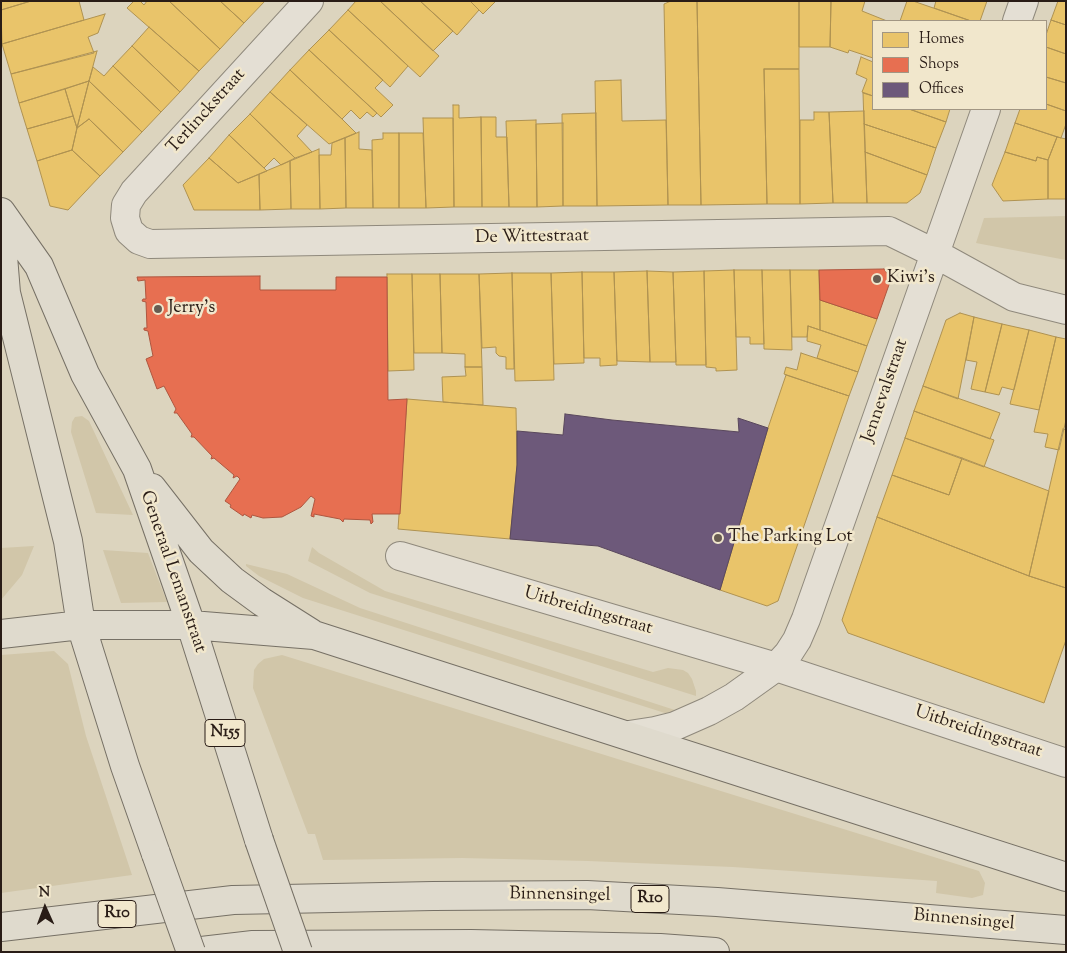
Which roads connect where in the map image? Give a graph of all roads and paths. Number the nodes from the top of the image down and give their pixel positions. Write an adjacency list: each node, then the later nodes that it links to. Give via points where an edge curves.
1 (309, 1): 6 (street, Terlinckstraat, via 134,192 126,205)
2 (1024, 1): 3 (street)
3 (1017, 20)
4 (986, 110): 8 (street, Jennevalstraat)
5 (1, 212): 10 (main road, Generaal Lemanstraat / N155, via 39,266 85,374)
6 (129, 231): 8 (street, De Wittestraat, via 150,244 889,232)
7 (1, 232): 12 (main road, via 6,292 68,541)
8 (934, 253): 9 (street, De Wittestraat, via 1014,297); 16 (street, Jennevalstraat, via 806,619 797,640)
9 (1066, 310)
10 (137, 469): 13 (main road, Generaal Lemanstraat / N155); 15 (main road, via 201,551 232,580)
11 (400, 556): 16 (street, Uitbreidingstraat)
12 (81, 625): 13 (main road); 14 (main road); 22 (main road, bridge, via 125,766)
13 (192, 625): 15 (main road); 23 (main road, Generaal Lemanstraat / N155, bridge, via 259,840)
14 (1, 634)
15 (314, 635): 17 (main road)
16 (776, 667): 17 (street, via 709,711 675,726); 18 (street, Uitbreidingstraat)
17 (629, 735): 19 (main road)
18 (1066, 763)
19 (1066, 877)
20 (1, 927): 21 (main road, Binnensingel / R10, via 233,900 587,895)
21 (1066, 930)
22 (192, 952): 24 (main road, via 253,945 471,944)
23 (298, 952)
24 (715, 952)

